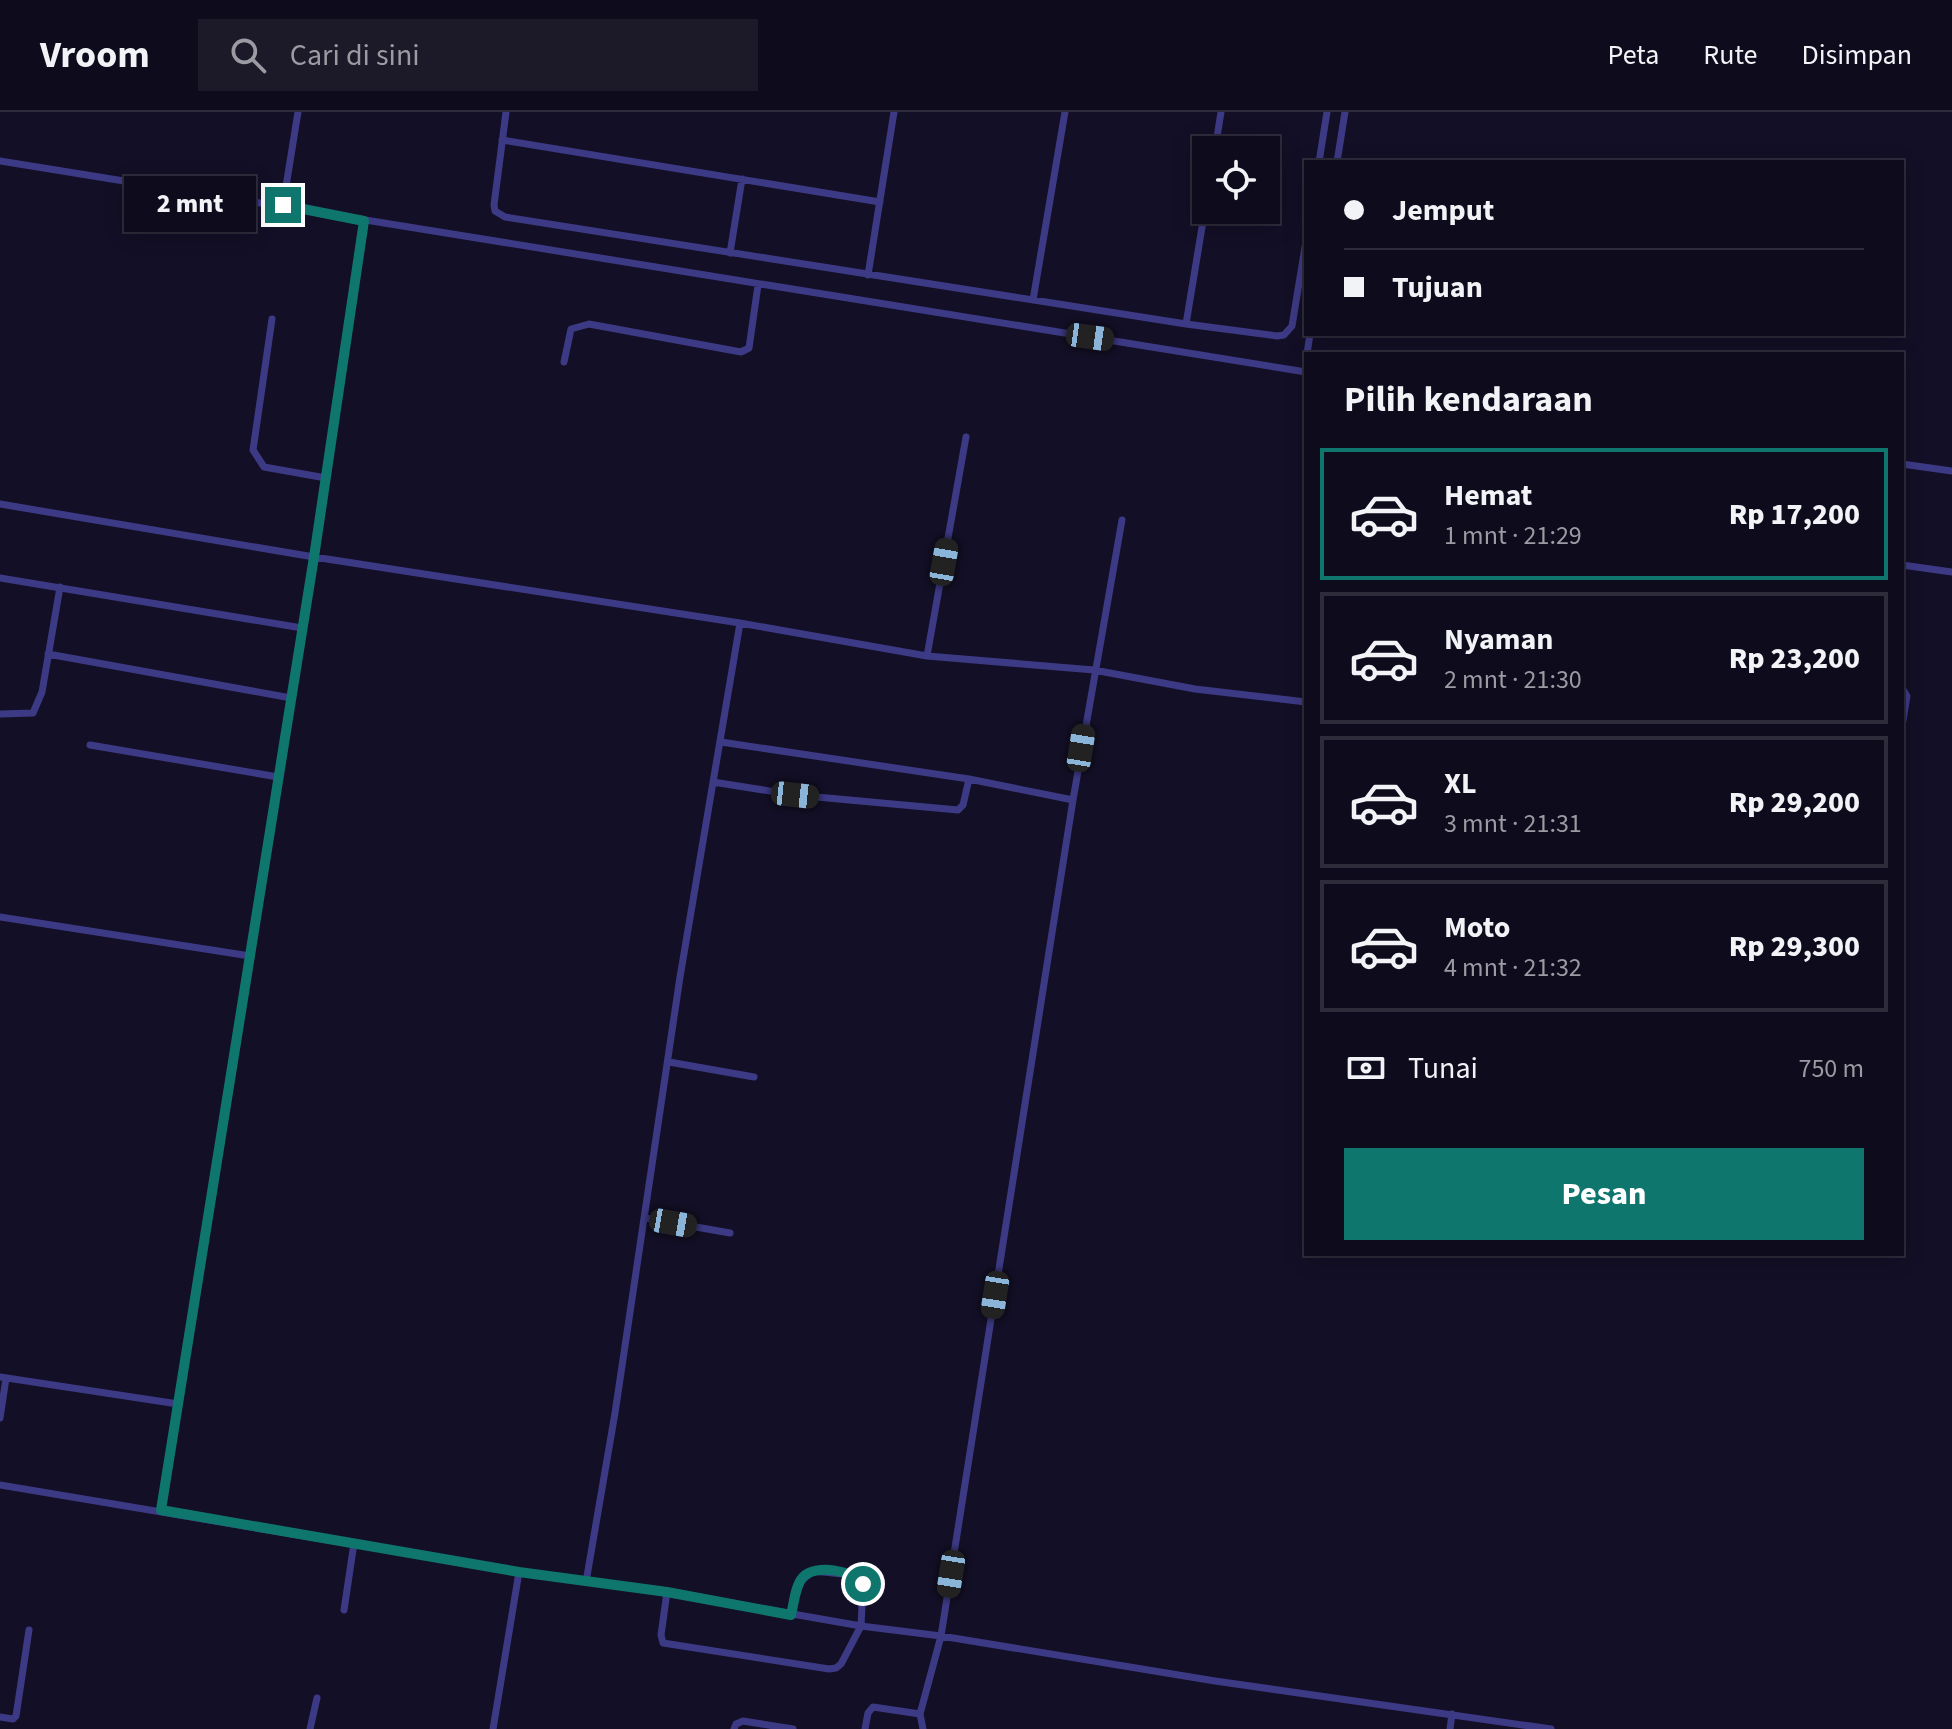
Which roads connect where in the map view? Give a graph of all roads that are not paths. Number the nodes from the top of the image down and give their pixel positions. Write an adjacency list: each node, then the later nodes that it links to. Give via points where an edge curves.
1 (298, 112): 15 (lane)
2 (506, 112): 9 (lane)
3 (894, 112): 14 (lane)
4 (1065, 112): 22 (lane)
5 (1221, 112): 8 (lane)
6 (1327, 112): 10 (lane)
7 (1345, 112): 11 (lane)
8 (1217, 136)
9 (502, 140): 13 (lane); 18 (lane, via 494,198 499,214)
10 (1319, 160)
11 (1337, 160)
12 (0, 161): 15 (lane)
13 (742, 179): 14 (lane); 18 (lane)
14 (880, 202): 20 (lane)
15 (283, 205): 16 (lane)
16 (364, 221): 21 (lane); 30 (lane)
17 (1203, 224): 24 (lane)
18 (730, 253): 20 (lane)
19 (1304, 253): 24 (lane, via 1292,326 1284,335)
20 (868, 275): 22 (lane)
21 (758, 285): 25 (lane, via 752,337 749,348 741,352 589,324 571,329); 26 (lane)
22 (1033, 300): 24 (lane)
23 (272, 319): 30 (lane, via 253,450 264,467)
24 (1186, 324)
25 (564, 362)
26 (1304, 372)
27 (966, 437): 41 (lane)
28 (1904, 464): 29 (lane)
29 (1952, 471)
30 (326, 478): 33 (lane)
31 (0, 504): 33 (lane)
32 (1122, 520): 42 (lane)
33 (314, 557): 38 (lane); 39 (lane)
34 (1904, 565): 35 (lane)
35 (1952, 572)
36 (0, 578): 37 (lane)
37 (60, 587): 39 (lane); 40 (lane)
38 (740, 623): 41 (lane); 48 (lane)
39 (302, 628): 44 (lane)
40 (48, 654): 44 (lane); 46 (lane, via 33,713)
41 (927, 656): 42 (lane)
42 (1094, 670): 45 (lane); 53 (lane)
43 (1904, 691): 47 (lane)
44 (291, 698): 50 (lane)
45 (1304, 702)
46 (0, 714)
47 (1904, 714)
48 (721, 742): 51 (lane); 52 (lane)
49 (90, 745): 50 (lane)
50 (278, 777): 55 (lane)
51 (969, 779): 52 (lane, via 958,810); 53 (lane)
52 (713, 782): 56 (lane)
53 (1073, 800): 73 (lane)
54 (0, 917): 55 (lane)
55 (250, 956): 61 (lane)
56 (669, 1062): 57 (lane); 58 (lane)
57 (754, 1077)
58 (645, 1218): 59 (lane); 67 (lane)
59 (730, 1233)
60 (3, 1378): 61 (lane); 62 (lane)
61 (178, 1404): 64 (lane)
62 (0, 1418)
63 (0, 1485): 64 (lane)
64 (161, 1510): 65 (lane)
65 (354, 1543): 66 (lane); 69 (lane)
66 (519, 1572): 67 (lane); 79 (lane)
67 (586, 1582): 68 (lane)
68 (667, 1592): 70 (lane); 71 (lane, via 661,1635 668,1645 836,1668)
69 (344, 1610)
70 (791, 1615): 71 (lane); 71 (lane, via 799,1583 808,1573 838,1572 863,1584)
71 (861, 1626): 73 (lane)
72 (29, 1630): 77 (lane, via 16,1716)
73 (941, 1636): 75 (lane); 76 (lane)
74 (317, 1698): 78 (lane)
75 (920, 1714): 82 (lane, via 873,1707); 83 (lane)
76 (1452, 1714): 84 (lane); 85 (lane)
77 (0, 1717)
78 (310, 1729)
79 (493, 1729)
80 (734, 1729): 81 (lane, via 743,1721)
81 (793, 1729)
82 (865, 1729)
83 (923, 1729)
84 (1450, 1729)
85 (1551, 1729)

